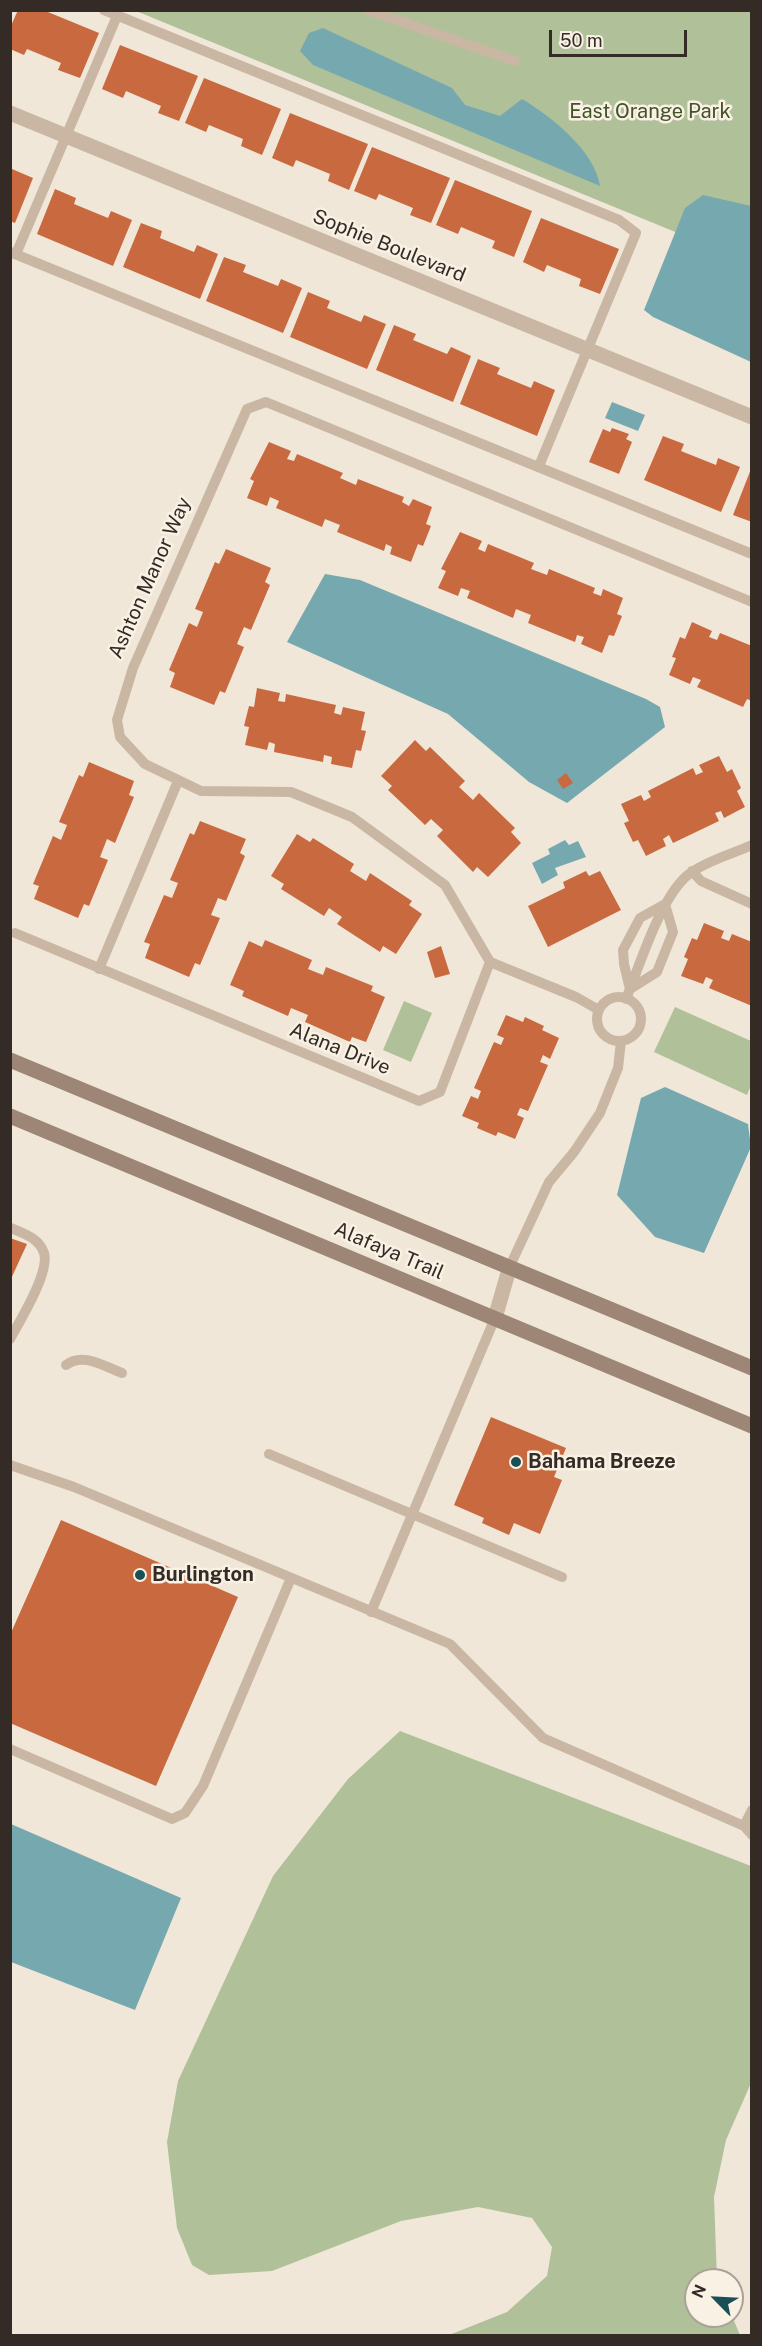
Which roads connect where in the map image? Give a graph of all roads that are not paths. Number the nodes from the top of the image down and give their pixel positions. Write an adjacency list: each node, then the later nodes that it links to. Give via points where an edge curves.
1 (104, 10): 3 (lane)
2 (368, 10): 4 (lane)
3 (117, 16): 6 (lane); 8 (lane, via 619,220 636,233)
4 (514, 61)
5 (10, 113): 6 (street, Sophie Boulevard)
6 (67, 136): 7 (lane); 8 (street, Sophie Boulevard)
7 (13, 253): 10 (lane)
8 (588, 350): 9 (street, Sophie Boulevard); 10 (lane)
9 (752, 417)
10 (539, 466): 11 (lane)
11 (752, 554)
12 (752, 602): 13 (lane, Ashton Manor Way, via 266,402 247,409 133,668 117,720 120,737 145,764)
13 (178, 780): 19 (lane, Ashton Manor Way, via 201,791 291,792 352,817 445,885); 20 (lane)
14 (752, 845): 15 (lane)
15 (692, 871): 16 (lane, via 679,882); 17 (lane, via 701,882)
16 (665, 904): 21 (lane); 21 (lane, via 673,932 657,972); 21 (lane, via 640,918 623,950)
17 (752, 904)
18 (15, 933): 20 (lane, Alana Drive)
19 (490, 962): 20 (lane, Alana Drive, via 440,1092 419,1101); 22 (lane)
20 (99, 969)
21 (628, 994): 22 (lane, via 609,999); 23 (lane, via 638,1010 640,1024 632,1036)
22 (599, 1010): 23 (lane, via 600,1031)
23 (621, 1041): 27 (lane, via 618,1068 600,1113 549,1182)
24 (10, 1060): 27 (main road, Alafaya Trail)
25 (10, 1116): 28 (main road, Alafaya Trail)
26 (11, 1228): 29 (lane, via 38,1243 44,1263)
27 (510, 1266): 28 (street); 31 (main road, Alafaya Trail)
28 (495, 1318): 33 (main road, Alafaya Trail); 36 (lane)
29 (10, 1339)
30 (66, 1365): 32 (lane, via 74,1359 84,1359)
31 (752, 1368)
32 (122, 1373)
33 (752, 1426)
34 (270, 1454): 36 (lane)
35 (10, 1464): 38 (lane)
36 (412, 1514): 37 (lane); 39 (lane)
37 (562, 1577)
38 (291, 1578): 39 (lane); 40 (lane, via 203,1786 185,1813 172,1819)
39 (371, 1612): 42 (lane, via 450,1644 543,1738)
40 (10, 1749)
41 (752, 1810): 42 (lane)
42 (748, 1830)

